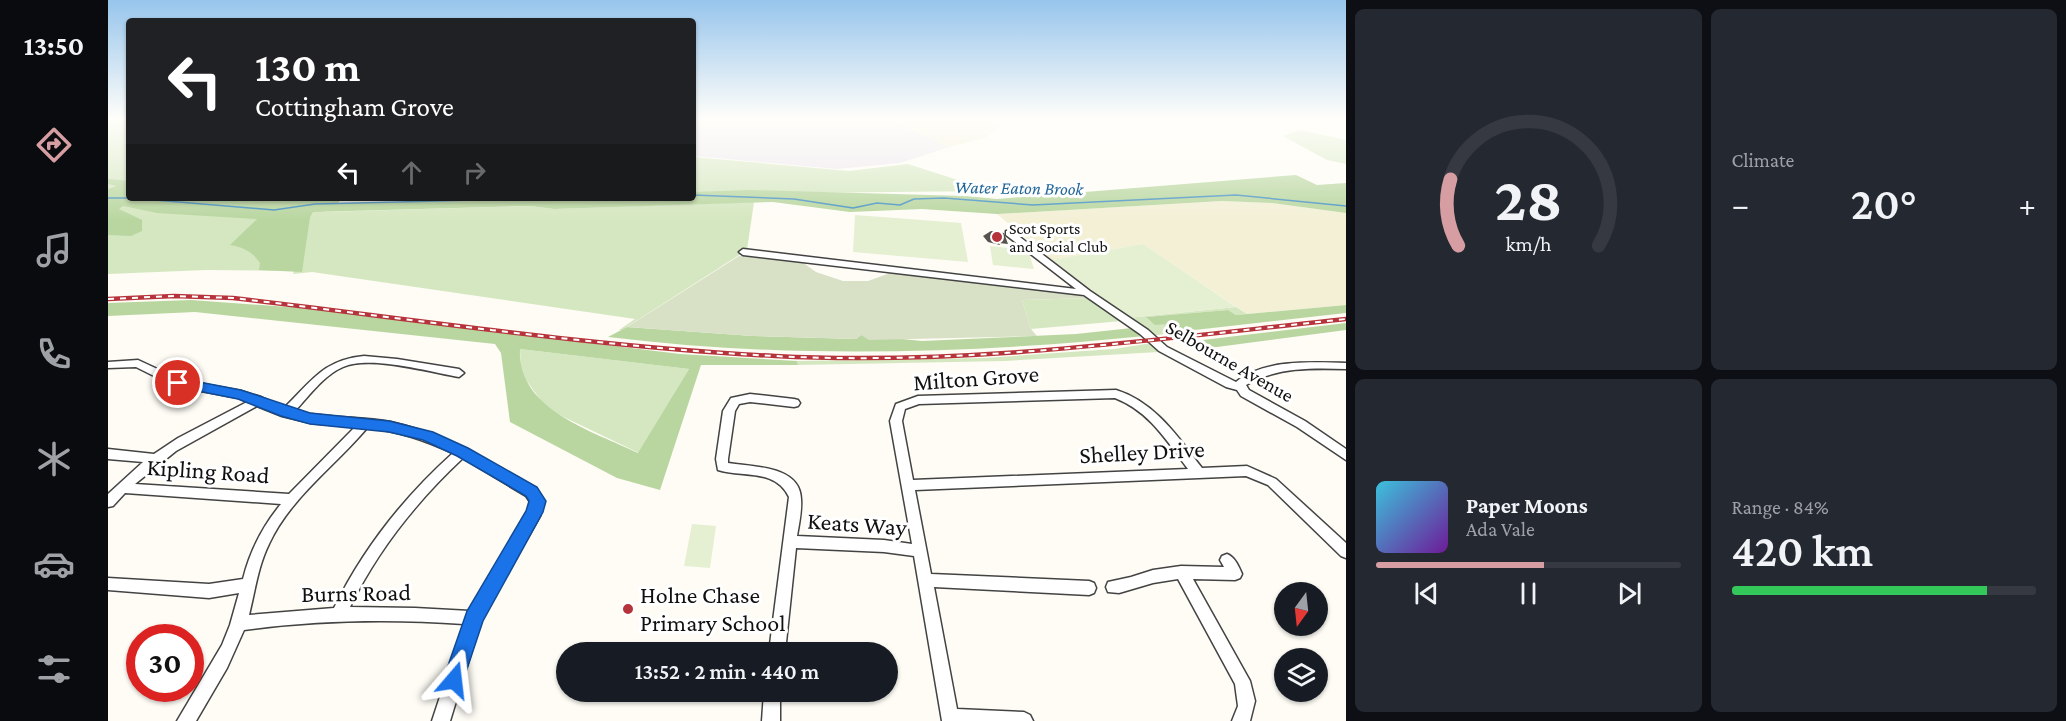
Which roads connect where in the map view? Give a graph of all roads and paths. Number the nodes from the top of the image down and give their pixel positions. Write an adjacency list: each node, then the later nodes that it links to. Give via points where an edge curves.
1 (1009, 233): 3 (street, Selbourne Avenue)
2 (743, 252): 3 (street)
3 (1087, 293): 7 (street, Selbourne Avenue, via 1171,354)
4 (108, 365): 8 (street, via 138,363 178,383)
5 (1346, 366): 7 (street, via 1279,370 1247,379)
6 (459, 373): 10 (street, via 366,360 346,362)
7 (1241, 387): 14 (street, Selbourne Avenue)
8 (258, 400): 10 (street); 15 (street)
9 (794, 403): 21 (street, via 750,398 735,401 729,411 722,467 765,472 785,480 795,497)
10 (286, 413): 11 (street)
11 (364, 424): 12 (street, via 409,430); 19 (street)
12 (462, 452): 31 (street, via 427,484 357,577); 32 (street, via 531,492 537,501 535,512)
13 (108, 454): 15 (street)
14 (1346, 455)
15 (156, 459): 18 (street)
16 (1197, 471): 17 (street, Shelley Drive); 17 (street, Milton Grove, via 1147,410 1128,397 1116,394 918,400 908,402 897,413); 23 (street, Shelley Drive, via 1260,474)
17 (909, 485): 22 (street, Milton Grove)
18 (123, 488): 19 (street, Kipling Road); 20 (street)
19 (290, 499): 28 (street, via 264,539)
20 (108, 502)
21 (790, 542): 22 (street, Keats Way); 34 (street)
22 (921, 551): 26 (street, Milton Grove)
23 (1346, 552)
24 (1227, 560): 25 (street, via 1235,574)
25 (1181, 572): 29 (street); 41 (street, via 1242,681 1247,711)
26 (927, 580): 30 (street); 36 (street, Milton Grove)
27 (108, 584): 28 (street, via 209,591)
28 (247, 585): 33 (street)
29 (1113, 587)
30 (1089, 588)
31 (339, 614): 32 (street, Burns Road, via 416,613); 33 (street, Burns Road)
32 (474, 618): 38 (street)
33 (239, 623): 37 (street, via 226,656)
34 (778, 642)
35 (772, 702): 39 (street)
36 (951, 719): 40 (street)
37 (186, 721)
38 (441, 721)
39 (771, 721)
40 (1024, 721)
41 (1241, 721)

